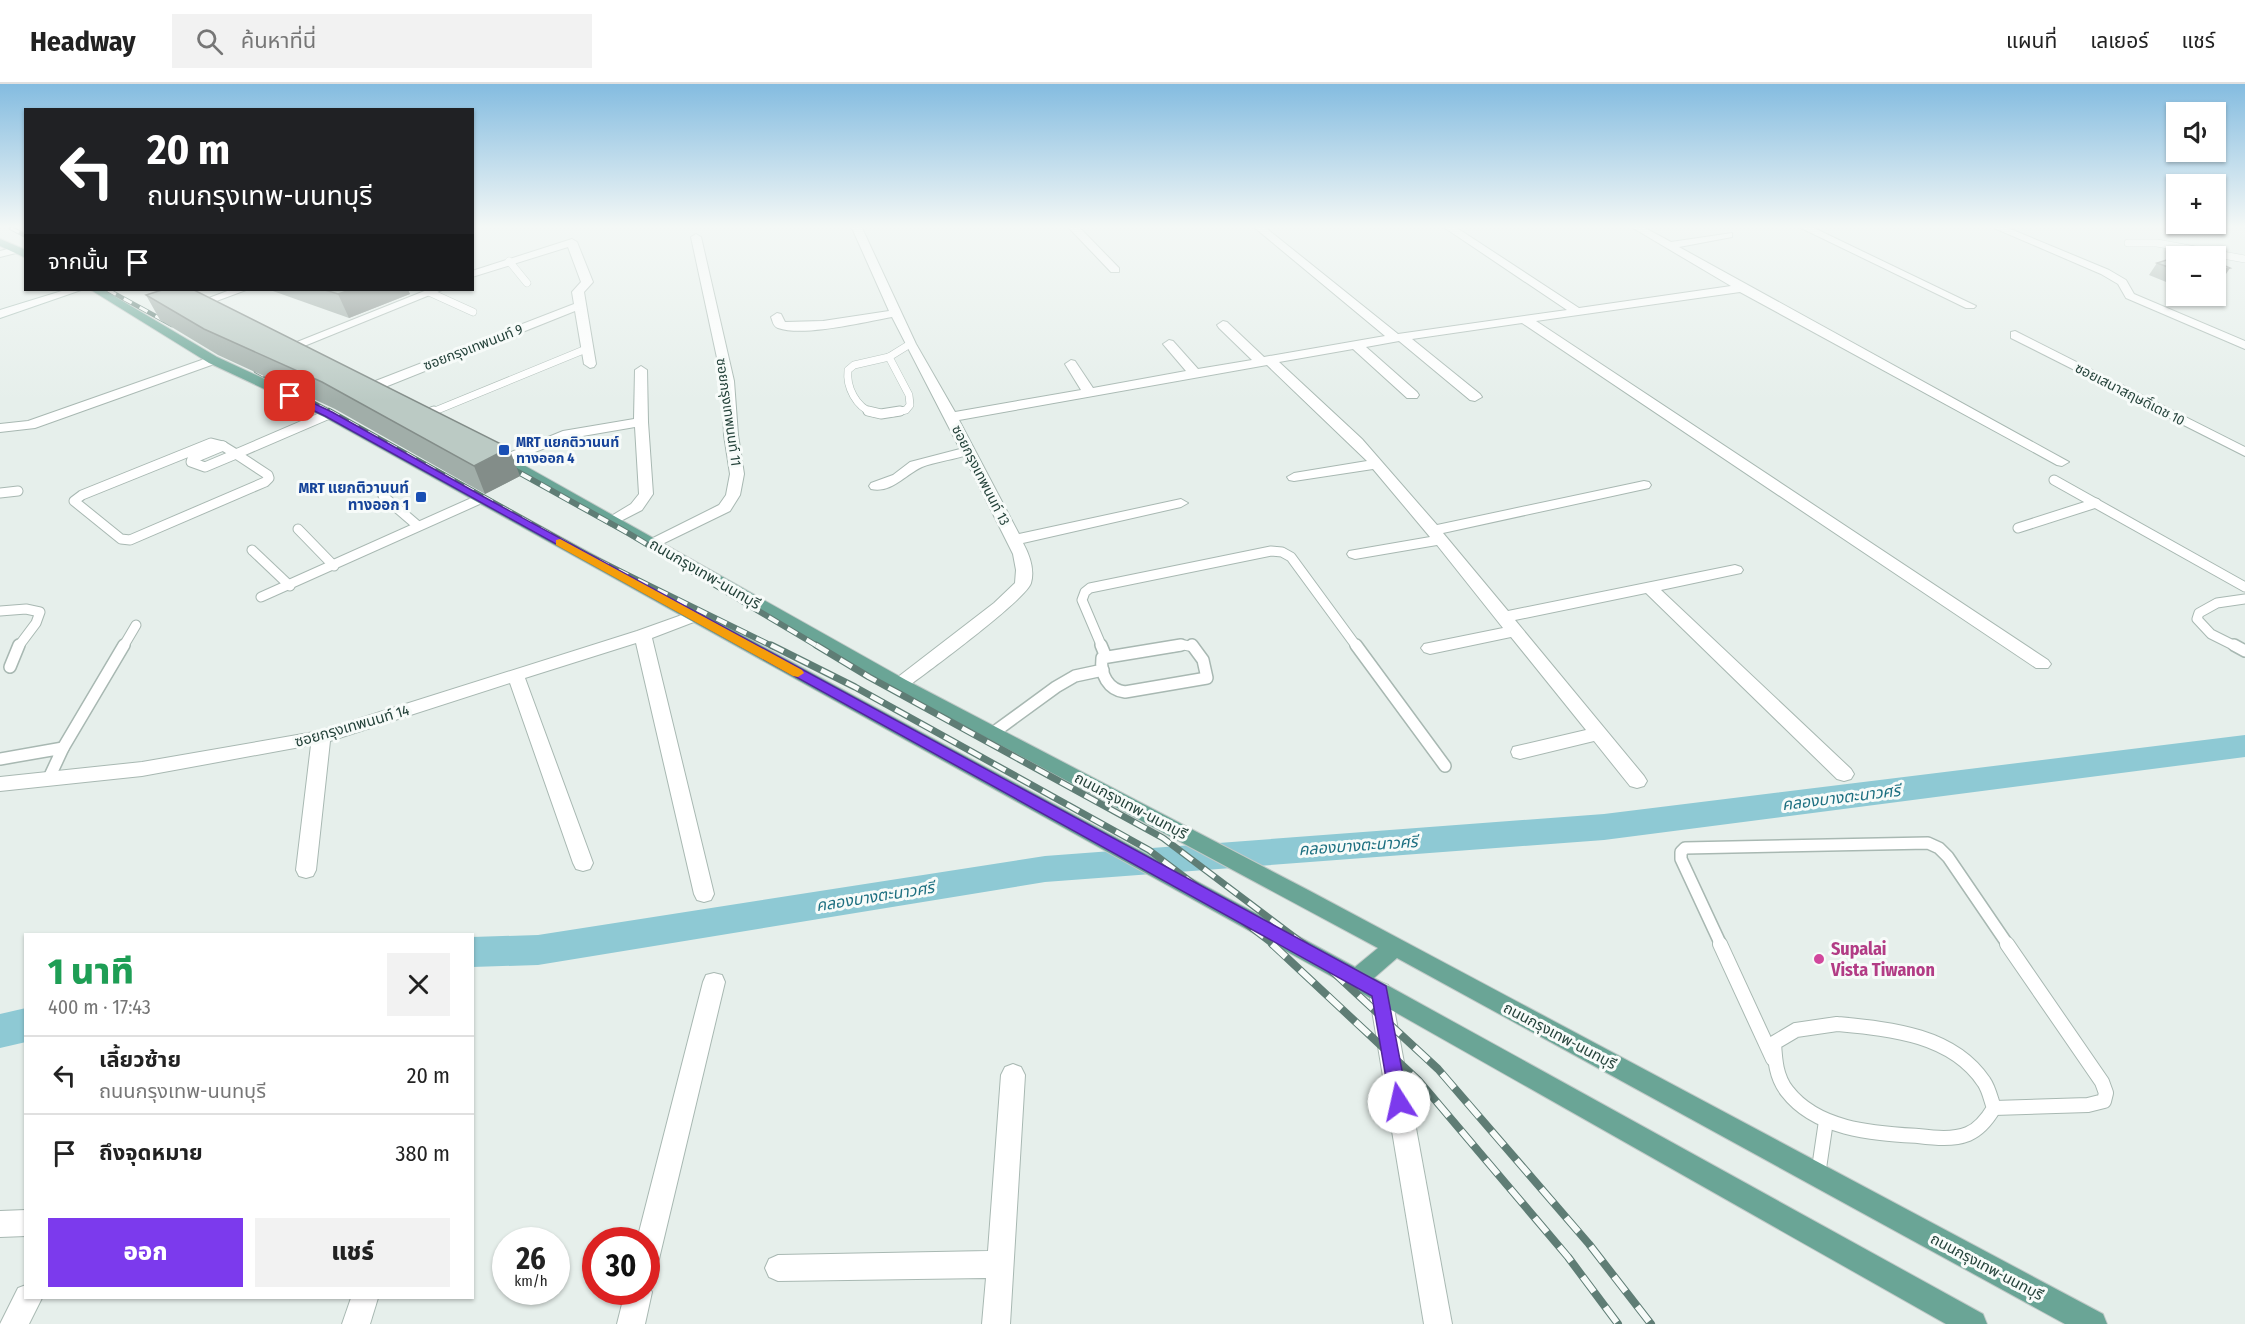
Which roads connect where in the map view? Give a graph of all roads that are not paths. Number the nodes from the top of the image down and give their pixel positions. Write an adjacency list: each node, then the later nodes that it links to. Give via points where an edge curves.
1 (584, 286): 15 (street, via 578,292)
2 (707, 286): 76 (street, ซอยกรุงเทพนนท์ 11, via 728,381 737,474 734,495 724,508)
3 (883, 286): 21 (street, ซอยกรุงเทพนนท์ 13)
4 (1333, 286): 26 (street)
5 (1538, 286): 17 (street)
6 (1738, 286): 9 (street)
7 (1928, 286): 16 (street)
8 (2124, 286): 31 (street, via 2130,296)
9 (1742, 288): 17 (street, via 1660,302); 58 (street)
10 (72, 291): 18 (street)
11 (99, 291): 35 (main road)
12 (236, 291): 14 (street)
13 (432, 291): 19 (lane); 29 (street)
14 (194, 302): 20 (main road)
15 (581, 305): 32 (street); 41 (street, ซอยกรุงเทพนนท์ 9)
16 (1970, 306)
17 (1575, 310): 23 (street)
18 (2, 311)
19 (473, 312)
20 (219, 314)
21 (896, 314): 22 (street, via 792,327 780,325); 27 (street, ซอยกรุงเทพนนท์ 13)
22 (777, 317)
23 (1524, 319): 26 (street); 95 (street)
24 (1223, 325): 36 (street)
25 (2015, 335): 55 (street, ซอยเสนาสฤษดิ์เดช 10)
26 (1398, 337): 30 (street); 44 (street)
27 (910, 344): 33 (lane); 48 (street, ซอยกรุงเทพนนท์ 13)
28 (1169, 344): 40 (street)
29 (283, 345): 34 (main road)
30 (1356, 345): 36 (street); 43 (street)
31 (2245, 345)
32 (586, 349): 37 (street); 47 (lane)
33 (889, 357): 33 (lane, via 910,405 906,410 891,413 865,411 858,406 851,390 848,370)
34 (307, 358)
35 (213, 360): 46 (main road); 51 (street, via 30,426)
36 (1265, 361): 40 (street); 59 (street)
37 (590, 364)
38 (1071, 364): 42 (street)
39 (641, 370): 49 (street)
40 (1194, 374): 42 (street)
41 (360, 387): 45 (main road)
42 (1089, 392): 48 (street)
43 (1412, 395)
44 (1475, 397)
45 (384, 399)
46 (329, 414): 56 (lane); 67 (main road)
47 (416, 415): 50 (main road)
48 (951, 417): 54 (street, ซอยกรุงเทพนนท์ 13)
49 (641, 422): 57 (street, via 568,434); 70 (street, via 644,501)
50 (439, 426)
51 (0, 428)
52 (222, 446): 56 (lane); 56 (lane, via 190,460 203,467); 56 (lane, via 211,443 74,501 121,539 130,540 268,480 268,475)
53 (483, 448): 57 (main road, ถนนกรุงเทพ-นนทบุรี)
54 (967, 451): 63 (street, via 915,465 898,478); 75 (street, ซอยกรุงเทพนนท์ 13)
55 (2245, 452)
56 (236, 454)
57 (504, 460): 70 (main road, ถนนกรุงเทพ-นนทบุรี)
58 (2062, 462)
59 (1377, 464): 60 (street); 74 (street)
60 (1294, 477)
61 (2054, 480): 69 (lane)
62 (1644, 485): 74 (street)
63 (876, 486)
64 (18, 491): 65 (lane)
65 (0, 493)
66 (383, 496): 71 (lane)
67 (480, 499): 71 (lane); 87 (main road)
68 (1181, 503): 75 (street)
69 (2096, 503): 72 (lane); 83 (lane)
70 (611, 521): 76 (main road, ถนนกรุงเทพ-นนทบุรี)
71 (418, 526): 79 (lane)
72 (2018, 528)
73 (298, 529): 79 (lane)
74 (1436, 535): 78 (street); 88 (street)
75 (1014, 540): 99 (street, ซอยกรุงเทพนนท์ 13, via 1021,554 1023,584 1000,607)
76 (654, 543): 99 (main road, ถนนกรุงเทพ-นนทบุรี)
77 (252, 550): 81 (lane)
78 (1355, 554)
79 (334, 566): 81 (lane)
80 (1735, 570): 82 (street)
81 (290, 586): 84 (lane)
82 (1649, 587): 88 (street); 107 (street)
83 (2245, 587)
84 (261, 597)
85 (2245, 599): 93 (lane, via 2217,603 2199,613 2197,619 2217,638)
86 (0, 611): 96 (lane, via 40,612)
87 (693, 616): 91 (street, ซอยกรุงเทพนนท์ 14); 115 (main road)
88 (1503, 617): 90 (street)
89 (136, 625): 103 (lane)
90 (1515, 631): 92 (street); 101 (street)
91 (643, 634): 98 (street, ซอยกรุงเทพนนท์ 14); 113 (street)
92 (1430, 648)
93 (2245, 651)
94 (1106, 657): 97 (lane, via 1101,659); 97 (lane, via 1192,645 1208,676 1198,681 1119,693 1110,688); 106 (lane, via 1082,600 1090,588 1253,554 1282,552 1291,557)
95 (2042, 664)
96 (10, 667)
97 (1103, 670): 100 (lane, via 1075,676)
98 (515, 674): 102 (street, ซอยกรุงเทพนนท์ 14); 111 (street)
99 (900, 684): 100 (main road, ถนนกรุงเทพ-นนทบุรี)
100 (993, 733): 114 (main road, ถนนกรุงเทพ-นนทบุรี)
101 (1598, 734): 104 (street); 109 (street)
102 (321, 737): 108 (street, ซอยกรุงเทพนนท์ 14, via 142,769); 112 (street)
103 (63, 748): 105 (lane); 108 (lane)
104 (1520, 752)
105 (0, 759)
106 (1445, 766)
107 (1844, 774)
108 (49, 778): 110 (street, ซอยกรุงเทพนนท์ 14)
109 (1637, 782)
110 (0, 784)
111 (583, 863)
112 (306, 870)
113 (704, 894)
114 (1395, 947): 115 (main road); 122 (main road, ถนนกรุงเทพ-นนทบุรี)
115 (1357, 979): 117 (main road)
116 (714, 982): 125 (street)
117 (1380, 992): 135 (street); 136 (main road)
118 (1773, 1059): 120 (lane, via 1774,1042 1784,1033 1809,1025 1837,1024 1906,1032 1963,1059 1990,1091); 120 (lane, via 1681,852 1695,846 1929,843 1948,856 1973,891 2103,1082 2106,1093 2104,1101 2088,1105); 121 (lane, via 1792,1099)
119 (1013, 1075): 126 (street)
120 (1994, 1108): 121 (lane, via 1971,1133 1942,1138 1886,1135)
121 (1826, 1121): 122 (lane)
122 (1818, 1176): 137 (main road, ถนนกรุงเทพ-นนทบุรี)
123 (24, 1223): 124 (street)
124 (0, 1224)
125 (654, 1227)
126 (1000, 1264): 127 (street); 134 (street)
127 (778, 1268)
128 (27, 1299): 131 (street)
129 (365, 1299): 132 (street)
130 (635, 1305): 133 (street)
131 (14, 1324)
132 (356, 1324)
133 (630, 1324)
134 (996, 1324)
135 (1438, 1324)
136 (1973, 1324)
137 (2093, 1324)

